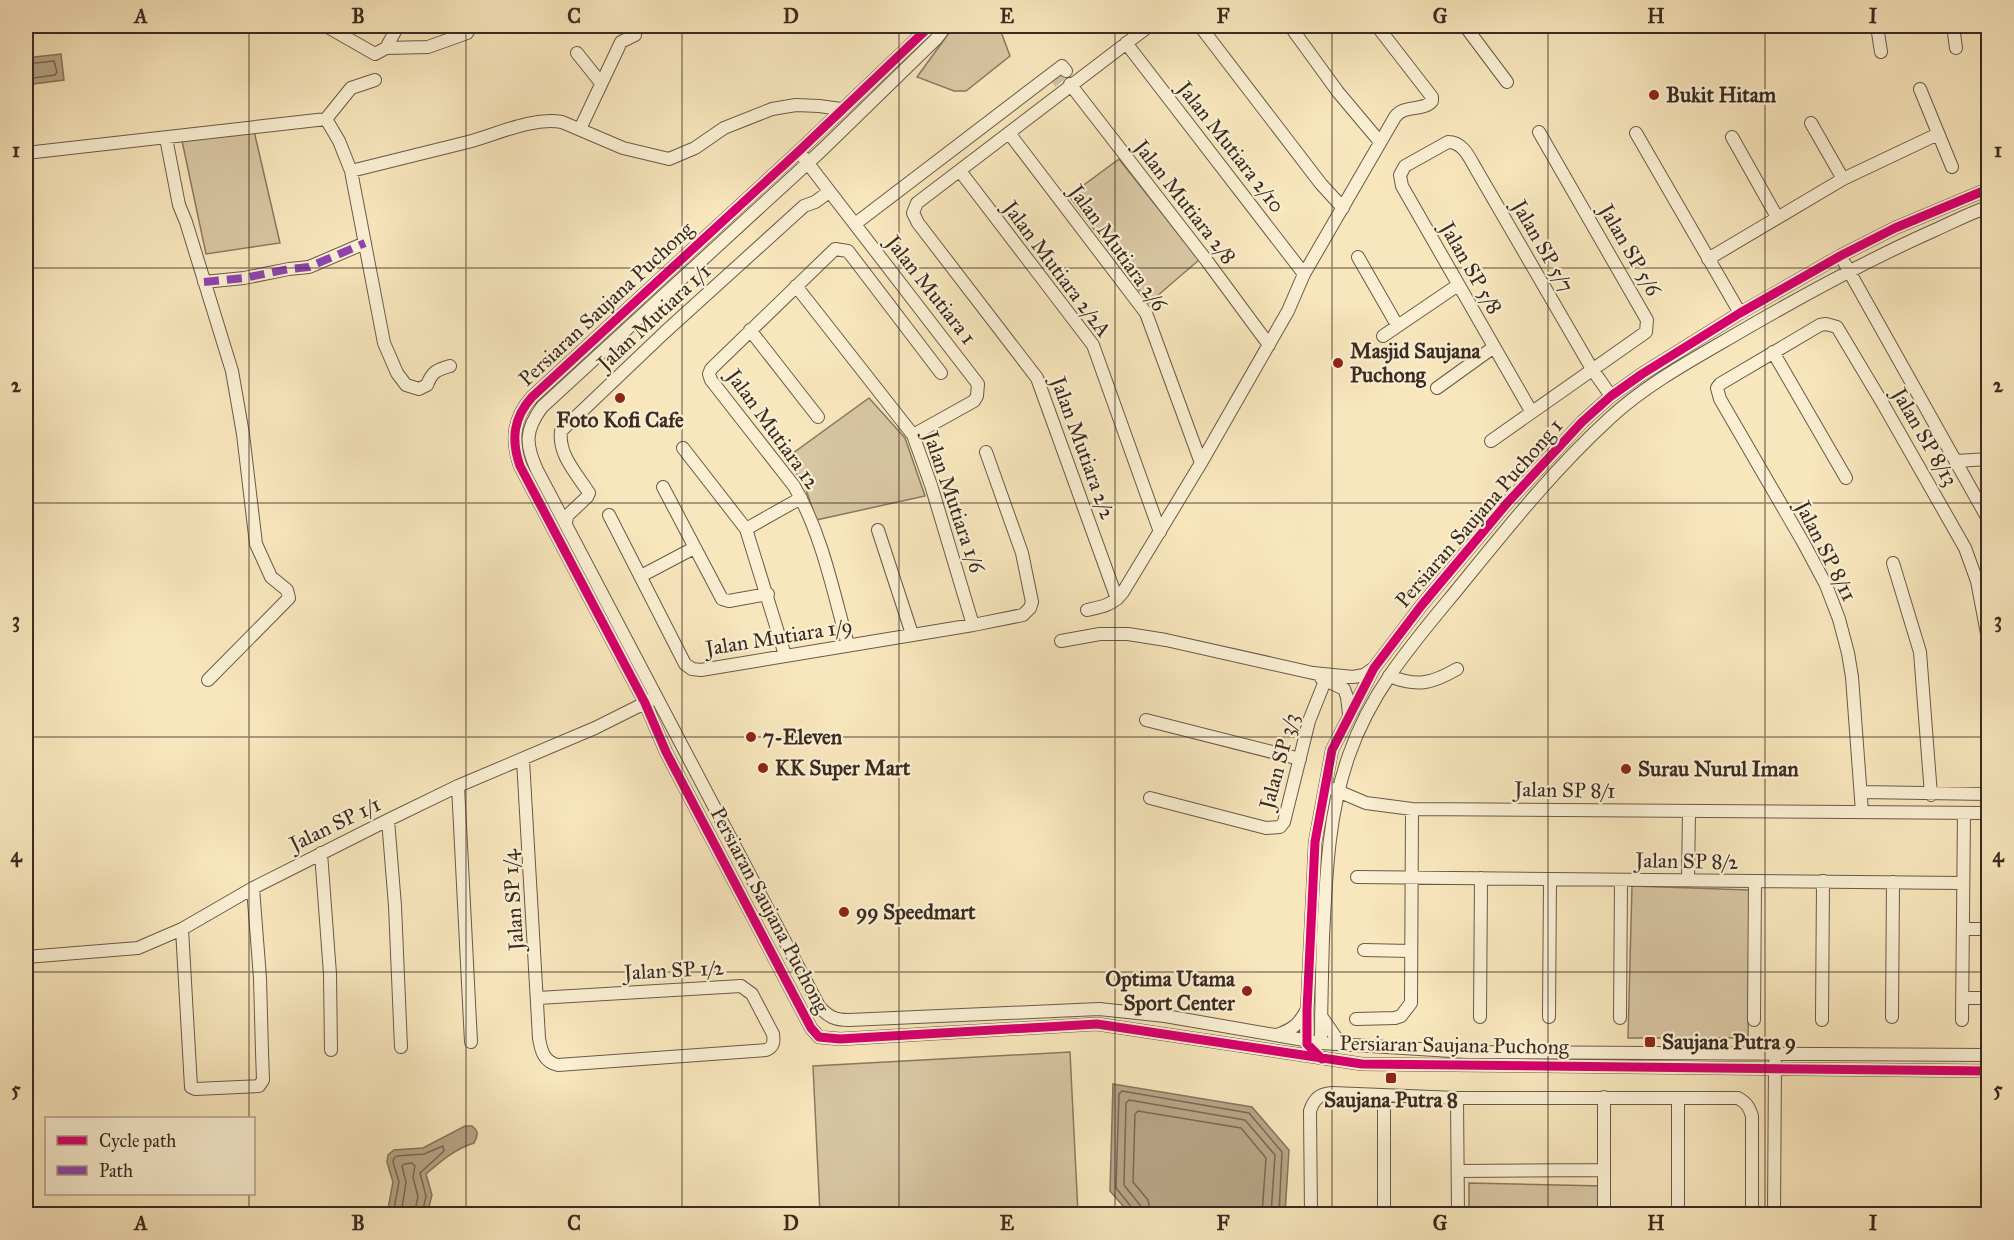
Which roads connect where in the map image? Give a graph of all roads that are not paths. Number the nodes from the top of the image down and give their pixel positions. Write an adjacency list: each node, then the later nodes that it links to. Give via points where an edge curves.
1 (326, 26): 16 (street)
2 (398, 26): 16 (street)
3 (471, 26): 16 (street, via 467,33 428,46)
4 (930, 26): 24 (street, Persiaran Saujana Puchong)
5 (946, 26): 38 (street, Persiaran Saujana Puchong)
6 (1149, 26): 14 (street)
7 (1200, 26): 46 (street)
8 (1290, 26): 34 (street)
9 (1377, 26): 34 (street, via 1432,98 1430,105 1398,113)
10 (1465, 26): 21 (street)
11 (1877, 26): 17 (street)
12 (1953, 26): 15 (street)
13 (635, 35): 22 (street, via 621,42)
14 (1126, 43): 19 (street); 54 (street, Jalan Mutiara 2/10)
15 (1956, 48)
16 (381, 51)
17 (1881, 52)
18 (577, 53): 22 (street)
19 (1062, 79): 29 (street); 48 (street); 62 (street, Jalan Mutiara 2/8)
20 (375, 80): 25 (street, via 351,88)
21 (1507, 82)
22 (601, 83): 27 (street)
23 (1920, 89): 31 (street)
24 (841, 110): 27 (street, via 796,105 772,110 724,128 695,148 669,159 623,148); 35 (street, Persiaran Saujana Puchong)
25 (326, 119): 33 (street); 40 (street)
26 (1811, 123): 42 (street)
27 (580, 129): 40 (street, via 562,122 538,121)
28 (1539, 132): 66 (street, Jalan SP 5/6, via 1647,320 1646,332)
29 (1009, 133): 41 (street); 78 (street, Jalan Mutiara 2/6, via 1146,312)
30 (1636, 133): 52 (street)
31 (1938, 134): 39 (street); 42 (street)
32 (1732, 137): 47 (street)
33 (166, 138): 36 (street); 55 (street, via 179,205)
34 (1380, 142): 46 (street)
35 (799, 151): 38 (street, Jalan Mutiara 1); 110 (street, Persiaran Saujana Puchong, via 532,397 517,418 515,450 520,466)
36 (26, 153)
37 (1428, 153): 56 (street, Jalan SP 5/8, via 1405,166 1400,175 1402,186); 66 (street, Jalan SP 5/7, via 1448,142 1461,145)
38 (807, 163): 44 (street, Jalan Mutiara 1); 83 (street, Persiaran Saujana Puchong, via 532,420 528,435 530,454)
39 (1952, 167)
40 (351, 171): 49 (street)
41 (960, 171): 90 (street, Jalan Mutiara 2/2A, via 1093,345); 95 (street, Jalan Mutiara 2/2, via 917,203 913,213 1037,378)
42 (1843, 179): 47 (street)
43 (1989, 189): 50 (street, Persiaran Saujana Puchong 1)
44 (830, 192): 48 (street, Jalan Mutiara 1); 84 (street, Jalan Mutiara 1/1, via 804,206 561,431 563,453 589,493)
45 (1989, 207): 53 (street, Persiaran Saujana Puchong 1)
46 (1342, 208): 54 (street)
47 (1777, 217): 52 (street)
48 (855, 224): 72 (street, Jalan Mutiara 1, via 978,384 974,401)
49 (365, 243): 55 (street, via 309,267); 65 (street, via 384,343 397,373 406,385 419,389 427,385 435,370)
50 (1840, 256): 53 (street); 58 (street, Persiaran Saujana Puchong 1)
51 (1358, 257): 59 (street)
52 (1708, 259): 58 (street)
53 (1849, 271): 77 (street); 106 (street, Persiaran Saujana Puchong 1, via 1659,381 1611,417 1521,512)
54 (1304, 274): 62 (street)
55 (204, 282): 107 (street, via 232,371 255,544 271,577 290,598)
56 (1458, 285): 59 (street); 63 (street, Jalan SP 5/8)
57 (796, 286): 60 (street); 67 (street, via 835,249 848,251); 72 (street, Jalan Mutiara 1/6)
58 (1740, 313): 69 (street, Persiaran Saujana Puchong 1)
59 (1397, 325): 61 (street)
60 (750, 330): 71 (street); 82 (street, Jalan Mutiara 12, via 709,374)
61 (1383, 336)
62 (1269, 345): 78 (street)
63 (1494, 347): 68 (street); 70 (street, Jalan SP 5/8)
64 (1773, 352): 80 (street); 99 (street, Jalan SP 8/13, via 1820,325 1832,324 1841,331 1965,548 1977,581); 118 (street, Jalan SP 8/11, via 1724,380 1718,394 1803,542 1839,619 1852,677)
65 (450, 366)
66 (1592, 369): 69 (street, Jalan SP 5/7); 70 (street)
67 (941, 373)
68 (1437, 388)
69 (1611, 396): 103 (street, Persiaran Saujana Puchong 1, via 1508,502)
70 (1532, 411): 73 (street)
71 (818, 417)
72 (913, 435): 97 (street, Jalan Mutiara 1/6)
73 (1491, 441)
74 (683, 448): 88 (street)
75 (986, 452): 97 (street, Jalan Mutiara 1/9, via 1022,553 1032,596 1030,608 1023,615)
76 (1985, 459): 77 (street); 79 (street)
77 (1957, 461): 86 (street)
78 (1201, 463): 90 (street)
79 (1989, 473)
80 (1846, 478)
81 (663, 487): 91 (street)
82 (801, 498): 88 (street); 101 (street, Jalan Mutiara 12, via 814,528)
83 (553, 500): 84 (street); 87 (street, Persiaran Saujana Puchong)
84 (579, 505): 87 (street, via 567,516)
85 (609, 515): 93 (street, Jalan Mutiara 1/9)
86 (1989, 519)
87 (566, 524): 109 (street, Persiaran Saujana Puchong)
88 (746, 529): 94 (street)
89 (878, 530): 98 (street)
90 (1160, 532): 95 (street)
91 (694, 548): 93 (street); 94 (street, via 722,599)
92 (1893, 563): 120 (street, via 1920,652)
93 (641, 576): 102 (street, Jalan Mutiara 1/9, via 685,664 692,669)
94 (768, 594): 102 (street)
95 (1117, 599): 96 (street, via 1107,606)
96 (1087, 610)
97 (973, 625): 98 (street, Jalan Mutiara 1/9)
98 (912, 634): 101 (street, Jalan Mutiara 1/9)
99 (1989, 639)
100 (1061, 641): 105 (street, via 1128,634)
101 (848, 645): 102 (street, Jalan Mutiara 1/9)
102 (785, 655)
103 (1374, 668): 105 (street, via 1353,677); 111 (street, Persiaran Saujana Puchong 1)
104 (1457, 669): 106 (street, via 1420,683 1409,684)
105 (1313, 673): 108 (street)
106 (1389, 676): 117 (street, Persiaran Saujana Puchong 1, via 1361,723)
107 (208, 680)
108 (1325, 681): 111 (street, via 1344,689); 113 (street, Jalan SP 3/3, via 1309,721)
109 (657, 696): 110 (street, Jalan SP 1/1); 149 (street, Persiaran Saujana Puchong, via 828,1017 849,1020)
110 (645, 703): 114 (street, Jalan SP 1/1); 161 (street, Persiaran Saujana Puchong, via 666,752 819,1037 840,1039)
111 (1349, 715): 116 (street, Persiaran Saujana Puchong 1, via 1332,750)
112 (1146, 720): 113 (street)
113 (1300, 759): 121 (street, Jalan SP 3/3, via 1280,827 1266,828)
114 (523, 760): 115 (street, Jalan SP 1/1); 146 (street, Jalan SP 1/4)
115 (458, 786): 127 (street, Jalan SP 1/1); 163 (street)
116 (1326, 786): 117 (street, Jalan SP 8/1); 150 (street, Persiaran Saujana Puchong 1, via 1315,842)
117 (1338, 792): 122 (street, Jalan SP 8/1, via 1366,802); 151 (street, Persiaran Saujana Puchong 1, via 1329,843)
118 (1862, 792): 120 (street); 124 (street, Jalan SP 8/11)
119 (1989, 794): 120 (street)
120 (1930, 795)
121 (1150, 798)
122 (1412, 809): 123 (street, Jalan SP 8/1); 130 (street)
123 (1689, 811): 124 (street, Jalan SP 8/1); 134 (street)
124 (1862, 812): 125 (street, Jalan SP 8/1)
125 (1964, 813): 126 (street, Jalan SP 8/1); 138 (street)
126 (1989, 813)
127 (387, 820): 128 (street, Jalan SP 1/1); 167 (street)
128 (321, 853): 139 (street, Jalan SP 1/1); 168 (street)
129 (1357, 878): 130 (street, Jalan SP 8/2)
130 (1412, 878): 131 (street, Jalan SP 8/2); 144 (street)
131 (1481, 878): 132 (street, Jalan SP 8/2); 152 (street)
132 (1550, 879): 133 (street, Jalan SP 8/2); 153 (street)
133 (1621, 880): 134 (street, Jalan SP 8/2); 155 (street)
134 (1688, 880): 135 (street, Jalan SP 8/2)
135 (1755, 881): 136 (street, Jalan SP 8/2); 157 (street)
136 (1823, 881): 137 (street, Jalan SP 8/2); 158 (street)
137 (1893, 882): 138 (street, Jalan SP 8/2); 154 (street)
138 (1963, 882): 140 (street)
139 (253, 888): 141 (street, Jalan SP 1/1); 141 (street, via 260,978 261,1085 195,1089 190,1084)
140 (1963, 928): 142 (street); 147 (street)
141 (182, 929): 145 (street, Jalan SP 1/1, via 138,948)
142 (1989, 929)
143 (1364, 950): 144 (street)
144 (1411, 951): 156 (street, via 1411,1003 1401,1016)
145 (26, 957)
146 (538, 998): 166 (street, Jalan SP 1/2, via 741,986 752,994 773,1034); 166 (street, Jalan SP 1/4, via 541,1049 551,1064 766,1050)
147 (1962, 998): 148 (street); 159 (street)
148 (1989, 998)
149 (1076, 1009): 160 (street); 161 (street); 162 (street, Persiaran Saujana Puchong, via 1138,1012)
150 (1307, 1010): 162 (street, via 1290,1031); 164 (street, Persiaran Saujana Puchong 1)
151 (1321, 1015): 164 (street, Persiaran Saujana Puchong 1); 165 (street, via 1337,1039)
152 (1480, 1017)
153 (1549, 1017)
154 (1892, 1017)
155 (1620, 1018)
156 (1356, 1019)
157 (1754, 1020)
158 (1822, 1020)
159 (1962, 1020)
160 (1097, 1024): 161 (street, Persiaran Saujana Puchong); 170 (street, Persiaran Saujana Puchong)
161 (1065, 1025)
162 (1276, 1035): 164 (street, Persiaran Saujana Puchong)
163 (471, 1042)
164 (1313, 1045): 165 (street, Persiaran Saujana Puchong); 170 (street); 172 (street)
165 (1347, 1045): 169 (street, Persiaran Saujana Puchong, via 1468,1052)
166 (772, 1046)
167 (401, 1047)
168 (331, 1050)
169 (1775, 1054): 171 (street, Persiaran Saujana Puchong); 173 (street)
170 (1292, 1055): 172 (street, Persiaran Saujana Puchong)
171 (1989, 1055)
172 (1322, 1059): 173 (street, Persiaran Saujana Puchong, via 1362,1064)
173 (1774, 1069): 174 (street, Persiaran Saujana Puchong); 187 (street)
174 (1989, 1071)
175 (1384, 1096): 177 (street); 181 (street, via 1317,1097 1310,1111); 182 (street)
176 (1605, 1097): 177 (street); 178 (street); 179 (street)
177 (1457, 1098): 180 (street)
178 (1678, 1098): 185 (street); 186 (street, via 1738,1098 1750,1108)
179 (1604, 1170): 180 (street); 184 (street)
180 (1458, 1171): 183 (street)
181 (1311, 1215)
182 (1384, 1215)
183 (1458, 1215)
184 (1604, 1215)
185 (1678, 1215)
186 (1752, 1215)
187 (1774, 1215)

